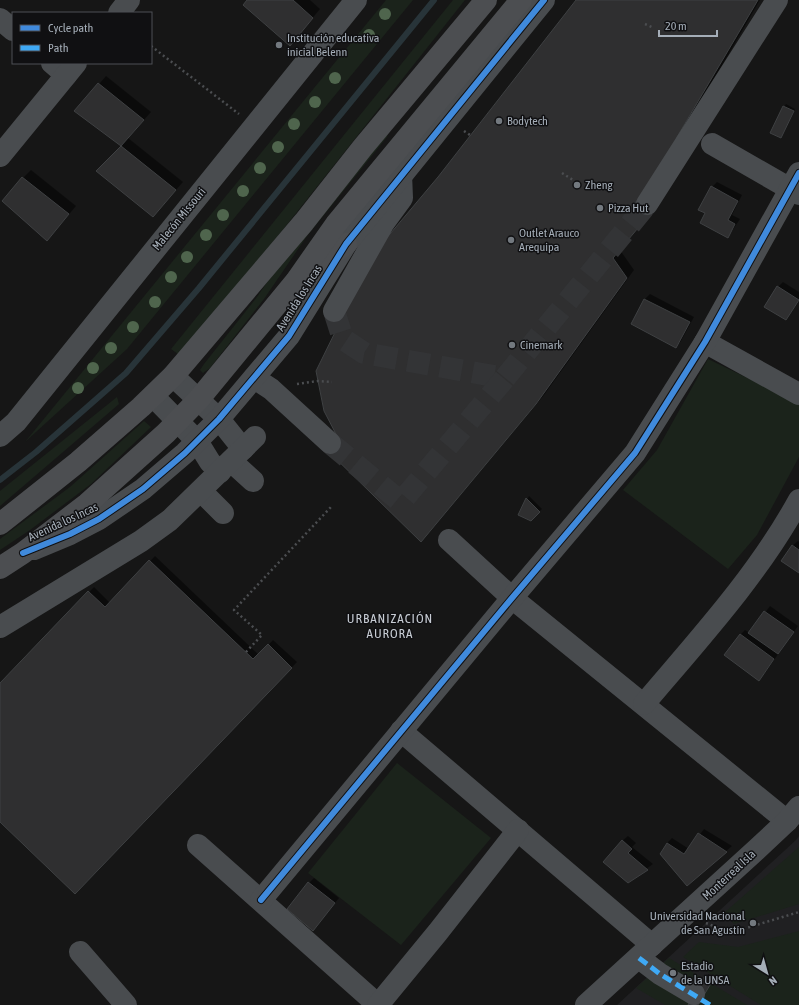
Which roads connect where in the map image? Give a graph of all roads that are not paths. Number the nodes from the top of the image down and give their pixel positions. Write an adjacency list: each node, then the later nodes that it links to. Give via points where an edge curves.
1 (129, 0): 8 (street)
2 (356, 0): 29 (street, Malecón Missouri, via 16,422)
3 (478, 0): 11 (main road)
4 (486, 0): 11 (main road)
5 (521, 0): 19 (main road, Avenida los Incas, via 336,224)
6 (544, 0): 15 (street, Avenida los Incas)
7 (777, 0): 17 (street)
8 (120, 12)
9 (0, 19): 10 (street)
10 (12, 29)
11 (445, 50): 22 (main road)
12 (64, 67): 14 (street)
13 (712, 144): 16 (street)
14 (0, 156)
15 (401, 174): 18 (street, Avenida los Incas); 20 (street, via 402,198 383,224)
16 (796, 186): 21 (street)
17 (647, 204)
18 (346, 244): 19 (main road); 23 (street, Avenida los Incas)
19 (296, 281): 26 (main road, Avenida los Incas)
20 (334, 311)
21 (705, 342): 24 (street); 41 (street, via 635,453)
22 (173, 376): 25 (main road); 26 (street)
23 (262, 383): 27 (street, Avenida los Incas); 31 (street)
24 (799, 394)
25 (153, 396): 28 (street); 37 (main road, via 78,462)
26 (199, 399): 27 (street); 28 (main road, Avenida los Incas)
27 (218, 419): 30 (street, Avenida los Incas); 32 (street)
28 (178, 422): 30 (street); 39 (main road, Avenida los Incas, via 87,504)
29 (0, 436)
30 (197, 441): 32 (street, via 210,462); 39 (street, Avenida los Incas, via 143,489 99,519)
31 (330, 443)
32 (237, 455): 33 (street); 34 (street)
33 (253, 481)
34 (201, 490): 36 (street); 42 (street, via 170,520 141,541)
35 (799, 500): 43 (street, via 785,525 731,602)
36 (224, 513)
37 (0, 524)
38 (449, 540): 41 (street)
39 (23, 553): 40 (main road, Avenida los Incas)
40 (0, 568)
41 (512, 598): 43 (street); 44 (street)
42 (0, 627)
43 (644, 704): 45 (street)
44 (402, 731): 46 (street); 48 (street)
45 (793, 814): 50 (street, Monterreal Isla)
46 (518, 830): 50 (street); 53 (street)
47 (198, 845): 48 (street)
48 (261, 900): 53 (street)
49 (80, 952): 52 (street)
50 (646, 952): 51 (street, via 660,974); 54 (street, Monterreal Isla)
51 (702, 1000)
52 (126, 1005)
53 (378, 1005)
54 (586, 1005)

